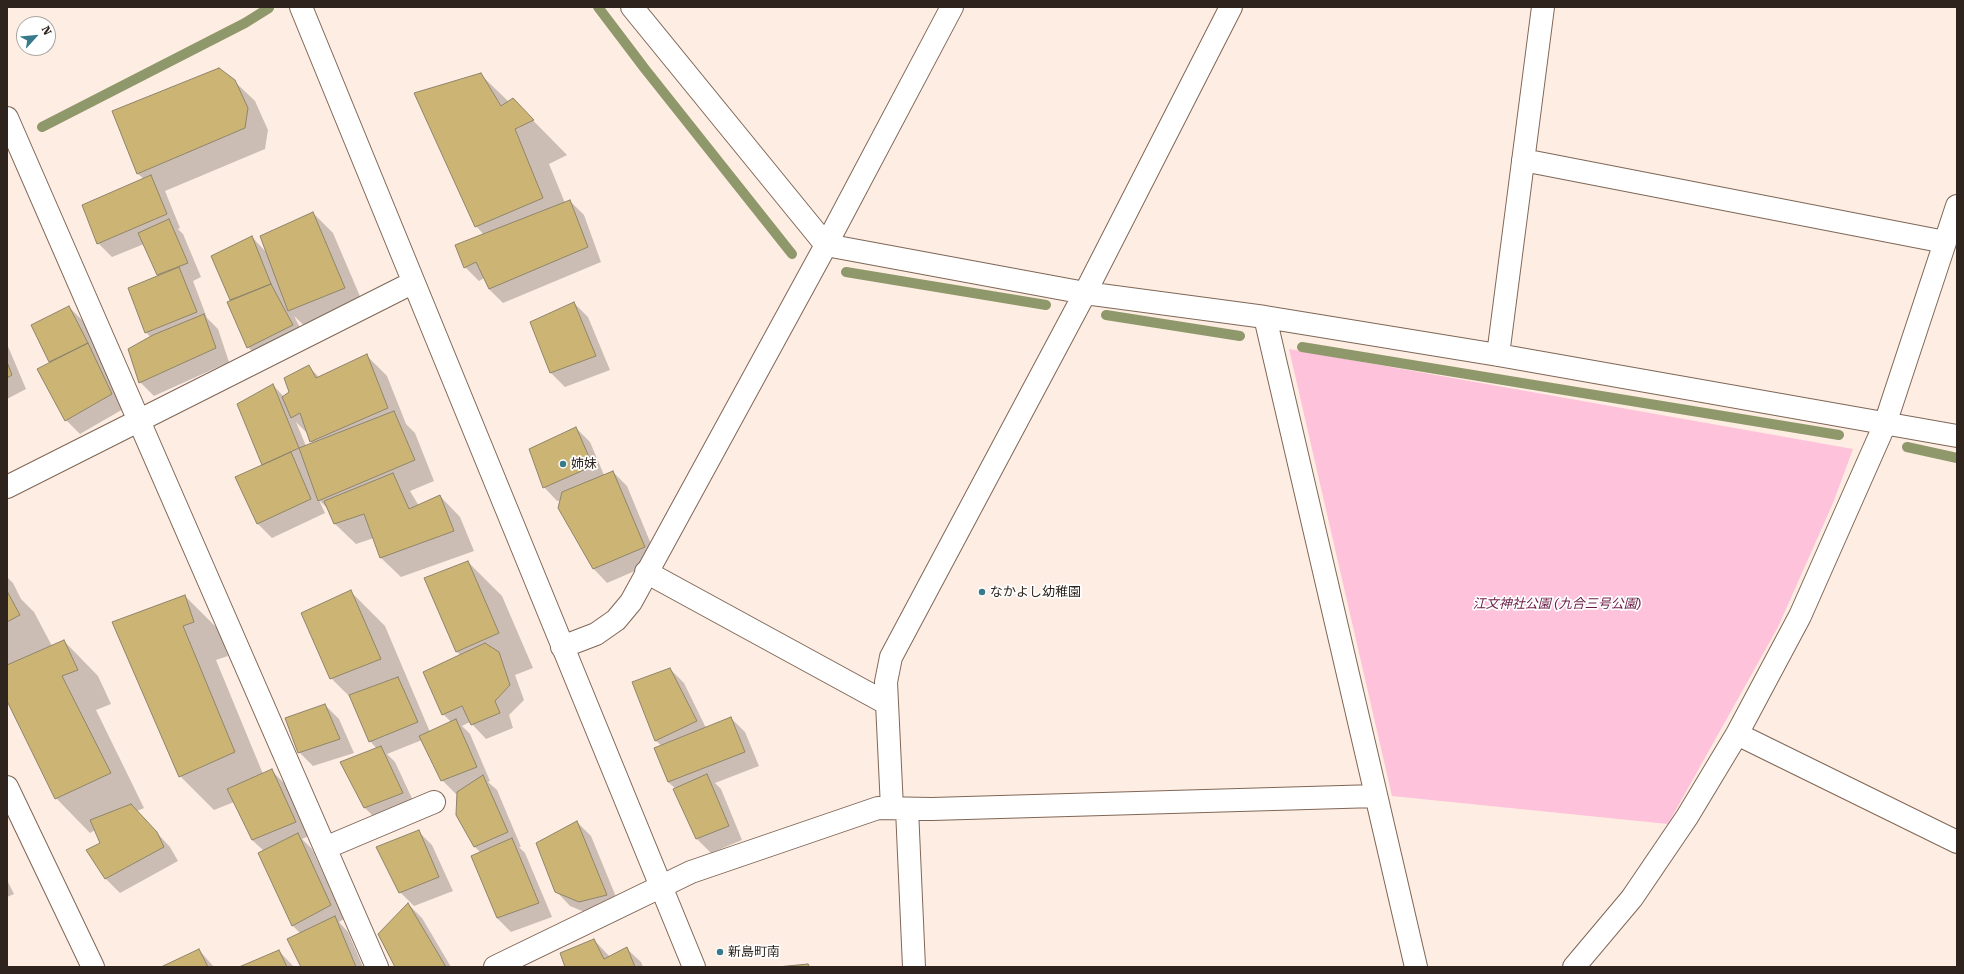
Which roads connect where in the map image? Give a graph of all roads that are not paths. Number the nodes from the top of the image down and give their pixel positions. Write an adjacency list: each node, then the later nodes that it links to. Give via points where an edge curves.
1 (300, 7): 11 (street)
2 (632, 7): 10 (street)
3 (952, 7): 10 (street)
4 (1232, 7): 12 (street)
5 (1543, 7): 7 (street)
6 (7, 118): 15 (street)
7 (1523, 160): 9 (street); 14 (street)
8 (1957, 206): 9 (street)
9 (1945, 242): 16 (street)
10 (826, 245): 12 (street); 19 (street)
11 (412, 282): 15 (street); 20 (street)
12 (1085, 293): 13 (street); 21 (street, via 891,657 886,682)
13 (1265, 317): 14 (street); 24 (street)
14 (1498, 355): 16 (street)
15 (139, 421): 18 (street); 28 (street)
16 (1885, 424): 17 (street); 22 (street, via 1800,616)
17 (1957, 436)
18 (7, 488)
19 (646, 572): 20 (street, via 631,602 616,620 596,634); 21 (street)
20 (562, 647): 29 (street)
21 (886, 703): 26 (street)
22 (1737, 734): 27 (street); 36 (street, via 1687,817 1632,898)
23 (7, 787): 30 (street)
24 (1376, 796): 26 (street); 35 (street)
25 (434, 802): 28 (street)
26 (899, 808): 29 (street, via 878,808 860,813 701,868); 34 (street)
27 (1957, 842)
28 (325, 848): 31 (street)
29 (661, 886): 32 (street); 33 (street)
30 (93, 967)
31 (377, 967)
32 (495, 967)
33 (694, 967)
34 (914, 967)
35 (1416, 967)
36 (1574, 967)

